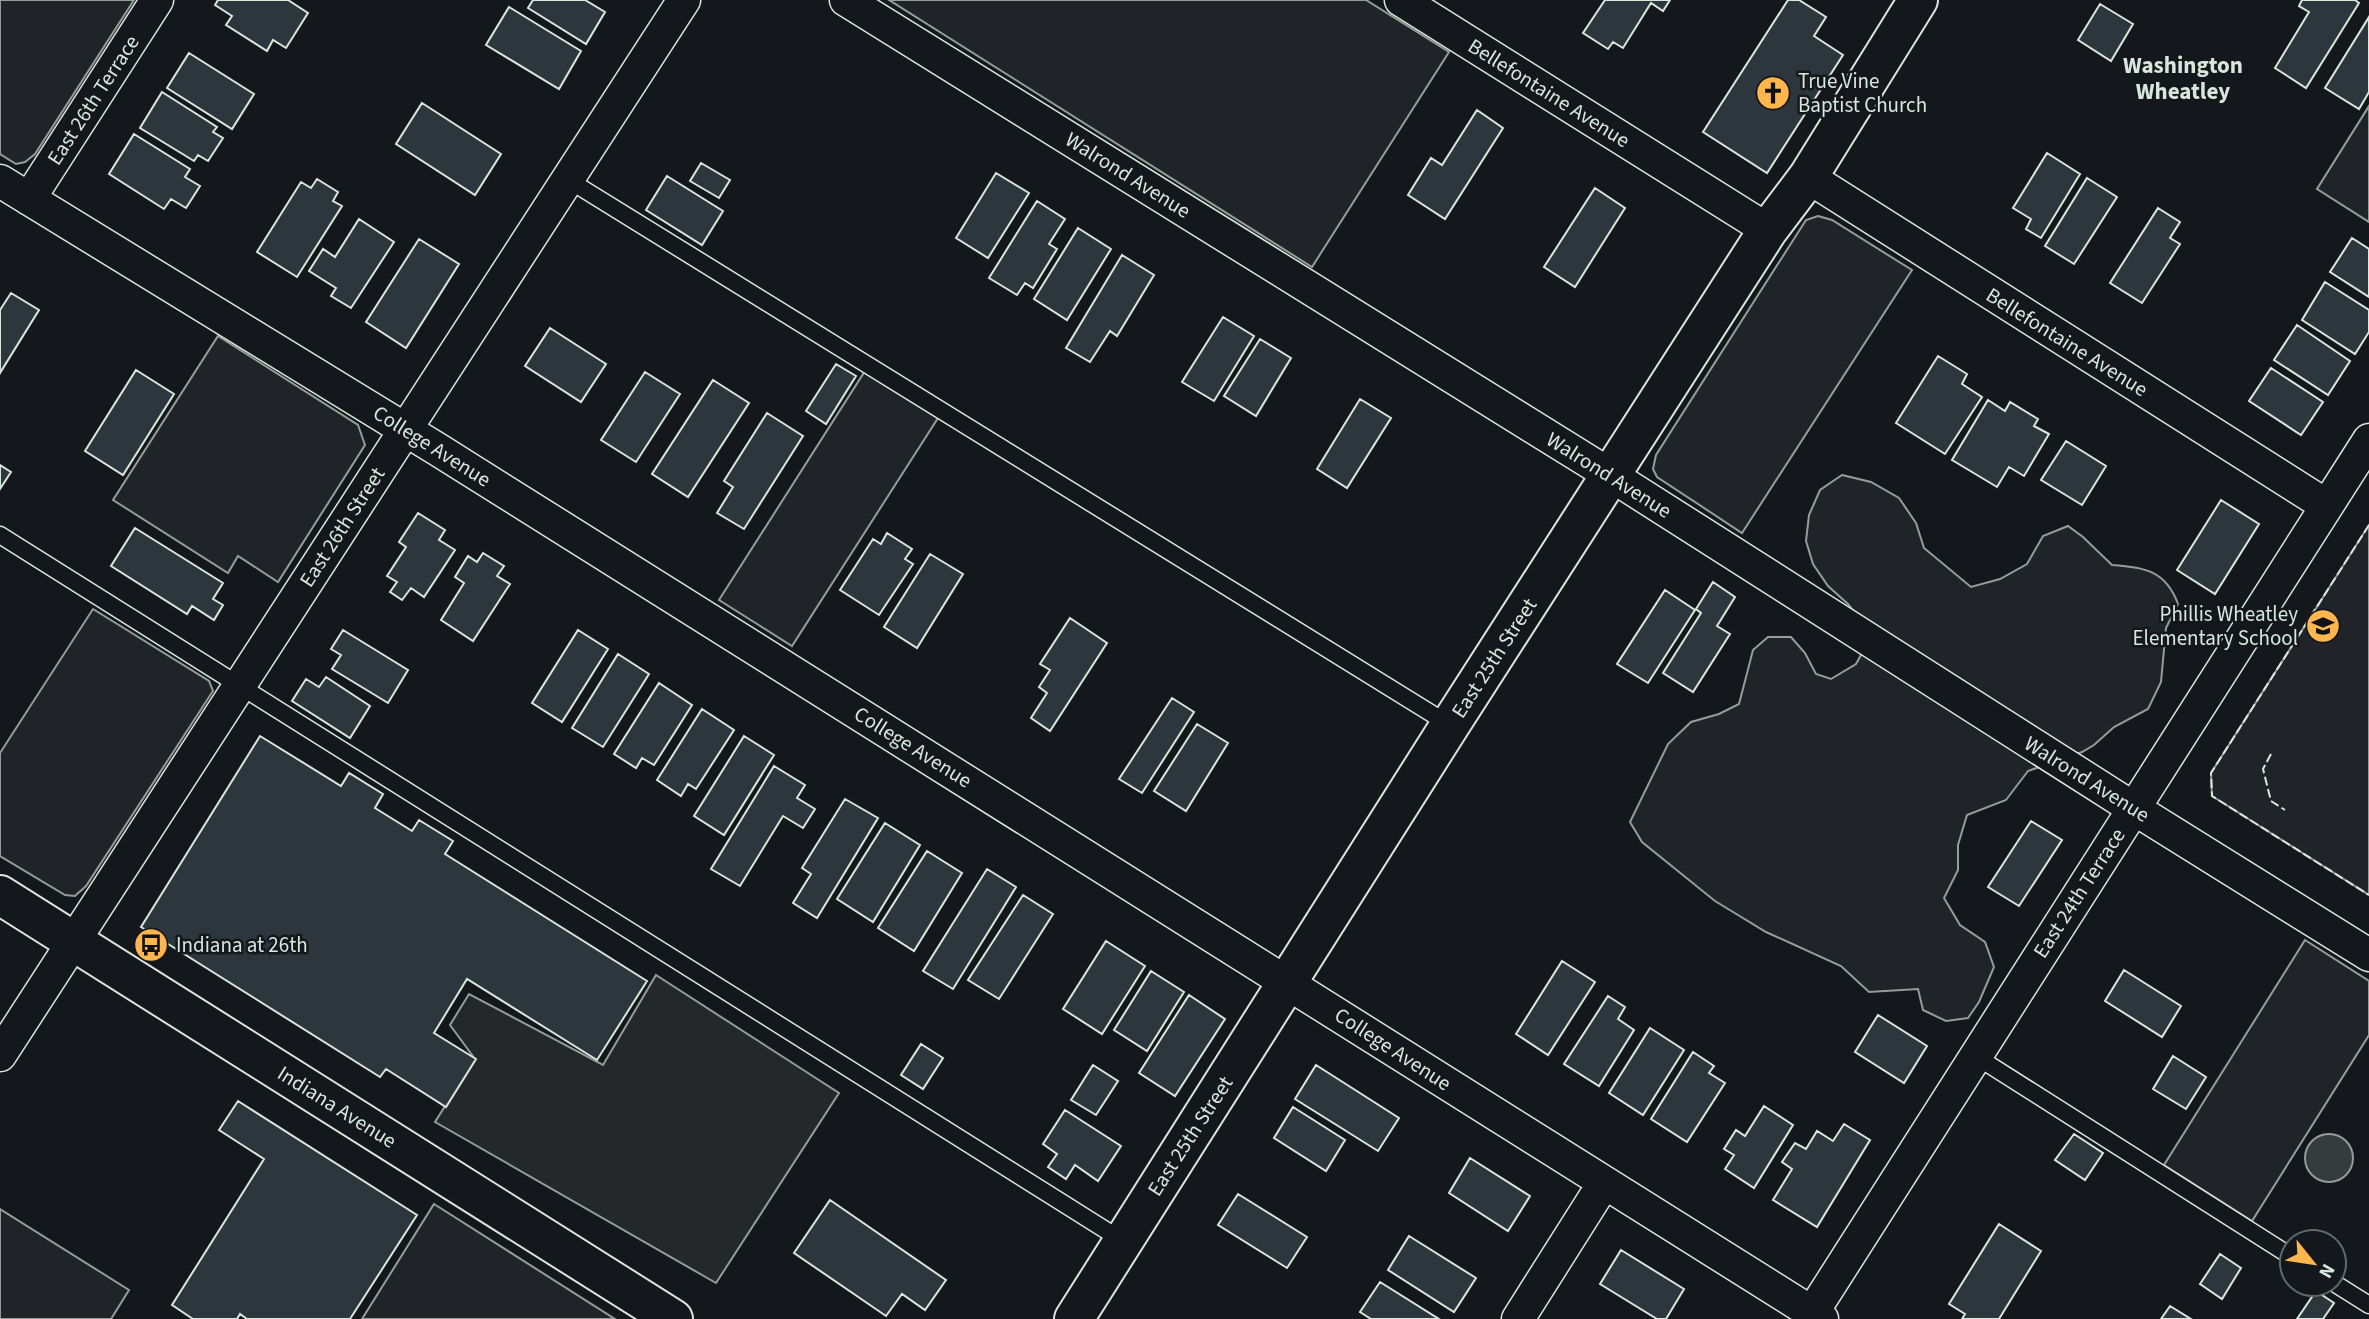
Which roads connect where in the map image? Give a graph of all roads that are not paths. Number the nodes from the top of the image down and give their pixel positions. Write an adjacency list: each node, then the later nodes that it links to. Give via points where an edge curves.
1 (158, 0): 9 (street, East 26th Terrace)
2 (684, 0): 7 (street, East 26th Street)
3 (846, 0): 13 (street, Walrond Avenue)
4 (1401, 0): 10 (street, Bellefontaine Avenue)
5 (1911, 2): 6 (street, East 25th Street)
6 (1808, 177): 10 (street, East 25th Street); 14 (street, Bellefontaine Avenue)
7 (567, 179): 11 (street, East 26th Street); 17 (lane)
8 (0, 181): 9 (street, College Avenue)
9 (29, 200): 11 (street, College Avenue)
10 (1768, 230): 13 (street, East 25th Street)
11 (406, 430): 16 (street, East 26th Street); 22 (street, College Avenue)
12 (2369, 440): 14 (street, East 24th Terrace)
13 (1612, 476): 17 (street, East 25th Street); 18 (street, Walrond Avenue)
14 (2327, 506): 18 (street, East 24th Terrace)
15 (0, 535): 16 (lane)
16 (239, 686): 20 (street, East 26th Street); 26 (lane)
17 (1450, 725): 22 (street, East 25th Street)
18 (2133, 808): 21 (street, Walrond Avenue); 24 (street, East 24th Terrace)
19 (0, 895): 20 (street, Indiana Avenue)
20 (74, 941): 23 (street, East 26th Street); 31 (street, Indiana Avenue)
21 (2369, 955)
22 (1288, 982): 25 (street, College Avenue); 26 (street, East 25th Street)
23 (0, 1055)
24 (1974, 1055): 27 (lane); 30 (street, East 24th Terrace)
25 (1604, 1183): 30 (street, College Avenue); 33 (street)
26 (1123, 1241): 32 (street, East 25th Street)
27 (2278, 1248)
28 (2348, 1292): 29 (lane)
29 (2369, 1306)
30 (1817, 1316)
31 (673, 1319)
32 (1074, 1319)
33 (1518, 1319)

